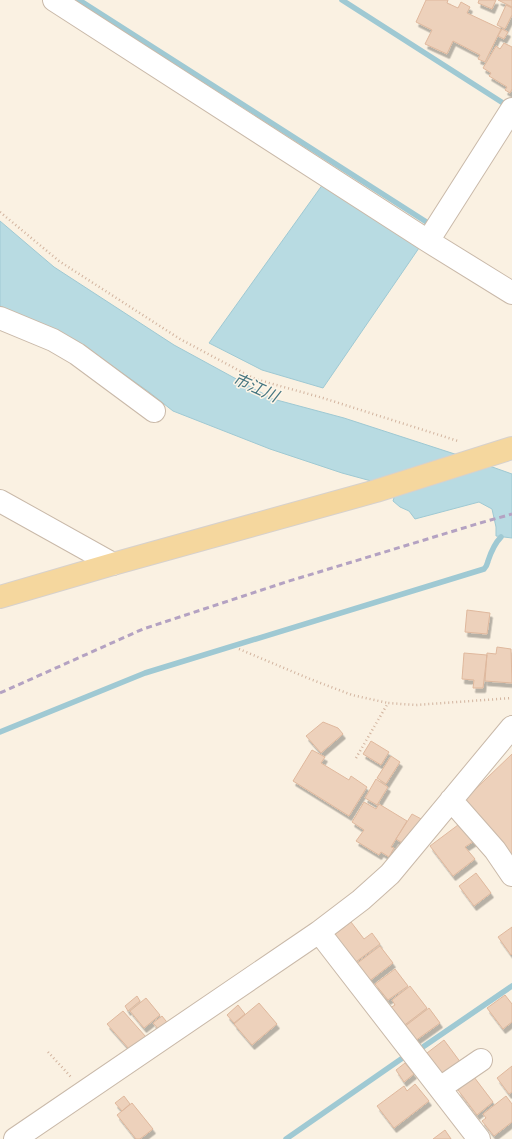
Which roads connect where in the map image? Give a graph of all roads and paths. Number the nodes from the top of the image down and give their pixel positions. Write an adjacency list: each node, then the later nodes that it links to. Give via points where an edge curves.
1 (54, 0): 4 (street)
2 (512, 109): 4 (street)
3 (0, 212): 8 (path, via 66,265 180,339 255,379)
4 (428, 241): 5 (street)
5 (512, 293)
6 (0, 318): 7 (street, via 53,340 77,354)
7 (154, 411)
8 (458, 441)
9 (510, 449): 11 (main road, via 376,491)
10 (0, 501): 11 (street)
11 (113, 564): 12 (main road)
12 (0, 597)
13 (239, 649): 15 (path, via 352,695)
14 (512, 698): 15 (path, via 416,705)
15 (388, 703): 17 (path)
16 (512, 727): 18 (street)
17 (356, 758)
18 (451, 800): 19 (street); 20 (street, via 390,874)
19 (512, 875)
20 (319, 932): 23 (street); 24 (street)
21 (48, 1052): 24 (path)
22 (481, 1060): 23 (street)
23 (440, 1088): 26 (street)
24 (84, 1093): 25 (street)
25 (15, 1139)
26 (479, 1139)

